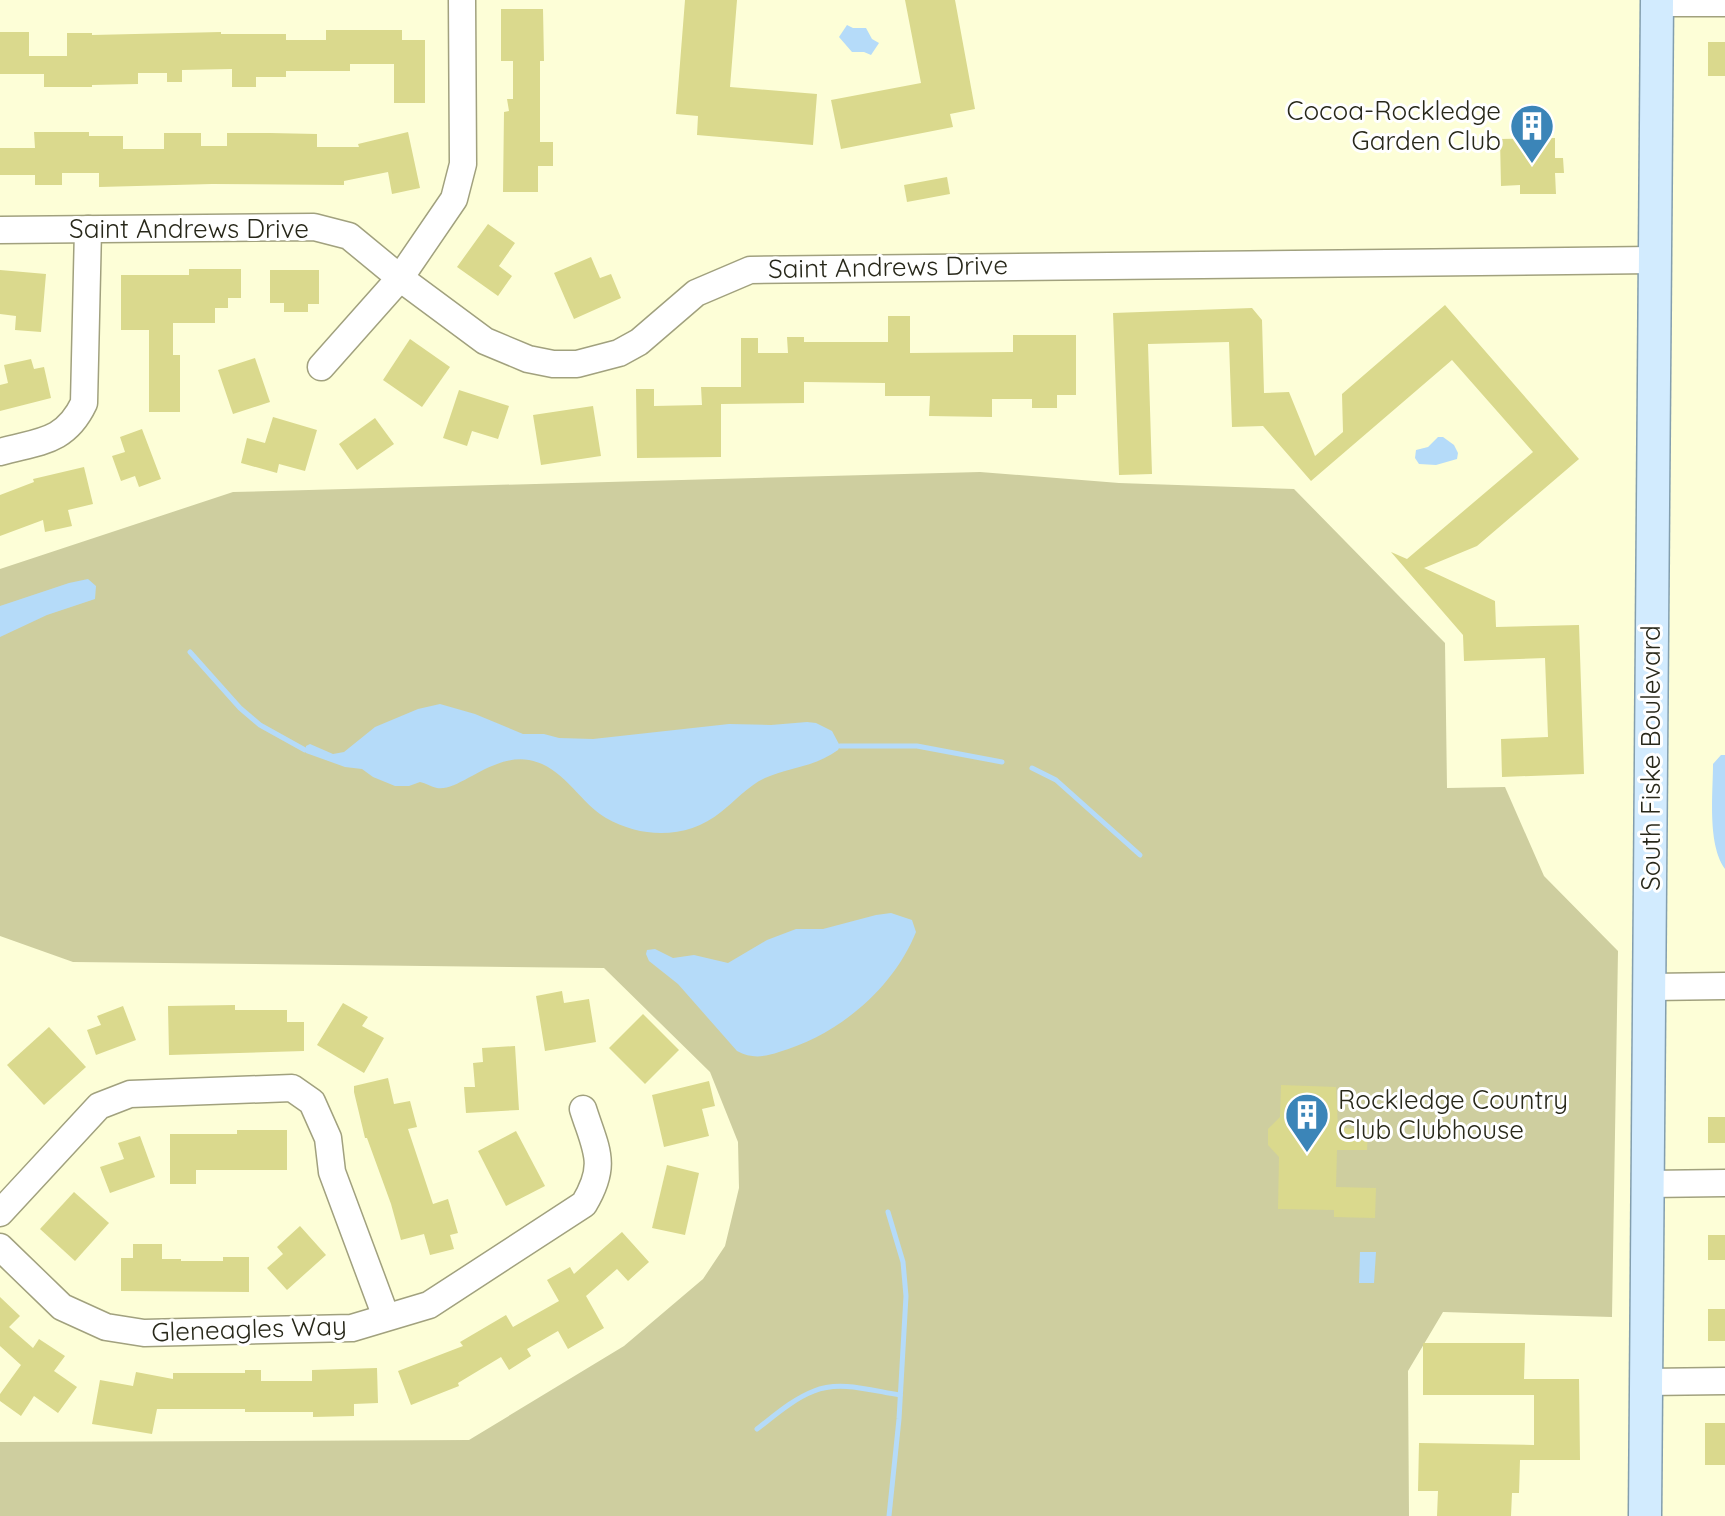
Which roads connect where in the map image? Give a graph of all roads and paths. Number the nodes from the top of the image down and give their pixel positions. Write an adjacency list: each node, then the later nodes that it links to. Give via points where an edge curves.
1 (462, 0): 7 (street, via 463,164 454,199)
2 (1657, 2): 3 (street); 6 (main road, South Fiske Boulevard)
3 (1725, 3)
4 (88, 229): 5 (street, Saint Andrews Drive); 7 (street, Saint Andrews Drive, via 314,227 349,236); 9 (street, via 84,403 62,434)
5 (0, 230)
6 (1653, 260): 7 (street, Saint Andrews Drive, via 750,270 696,293 619,353 577,364 528,359 496,347); 11 (main road, South Fiske Boulevard)
7 (400, 278): 8 (street)
8 (321, 367)
9 (0, 452)
10 (1725, 986): 11 (street)
11 (1651, 987): 14 (main road, South Fiske Boulevard)
12 (583, 1109): 17 (street, Gleneagles Way, via 600,1161 584,1204 429,1305)
13 (1725, 1183): 14 (street)
14 (1649, 1184): 19 (main road, South Fiske Boulevard)
15 (0, 1213): 17 (street, via 99,1106 130,1094 292,1088 312,1102 328,1138 332,1172)
16 (0, 1247): 17 (street, Gleneagles Way, via 62,1307 106,1327 144,1333 352,1328)
17 (386, 1317)
18 (1725, 1381): 19 (street)
19 (1647, 1382): 20 (main road, South Fiske Boulevard)
20 (1645, 1516)

